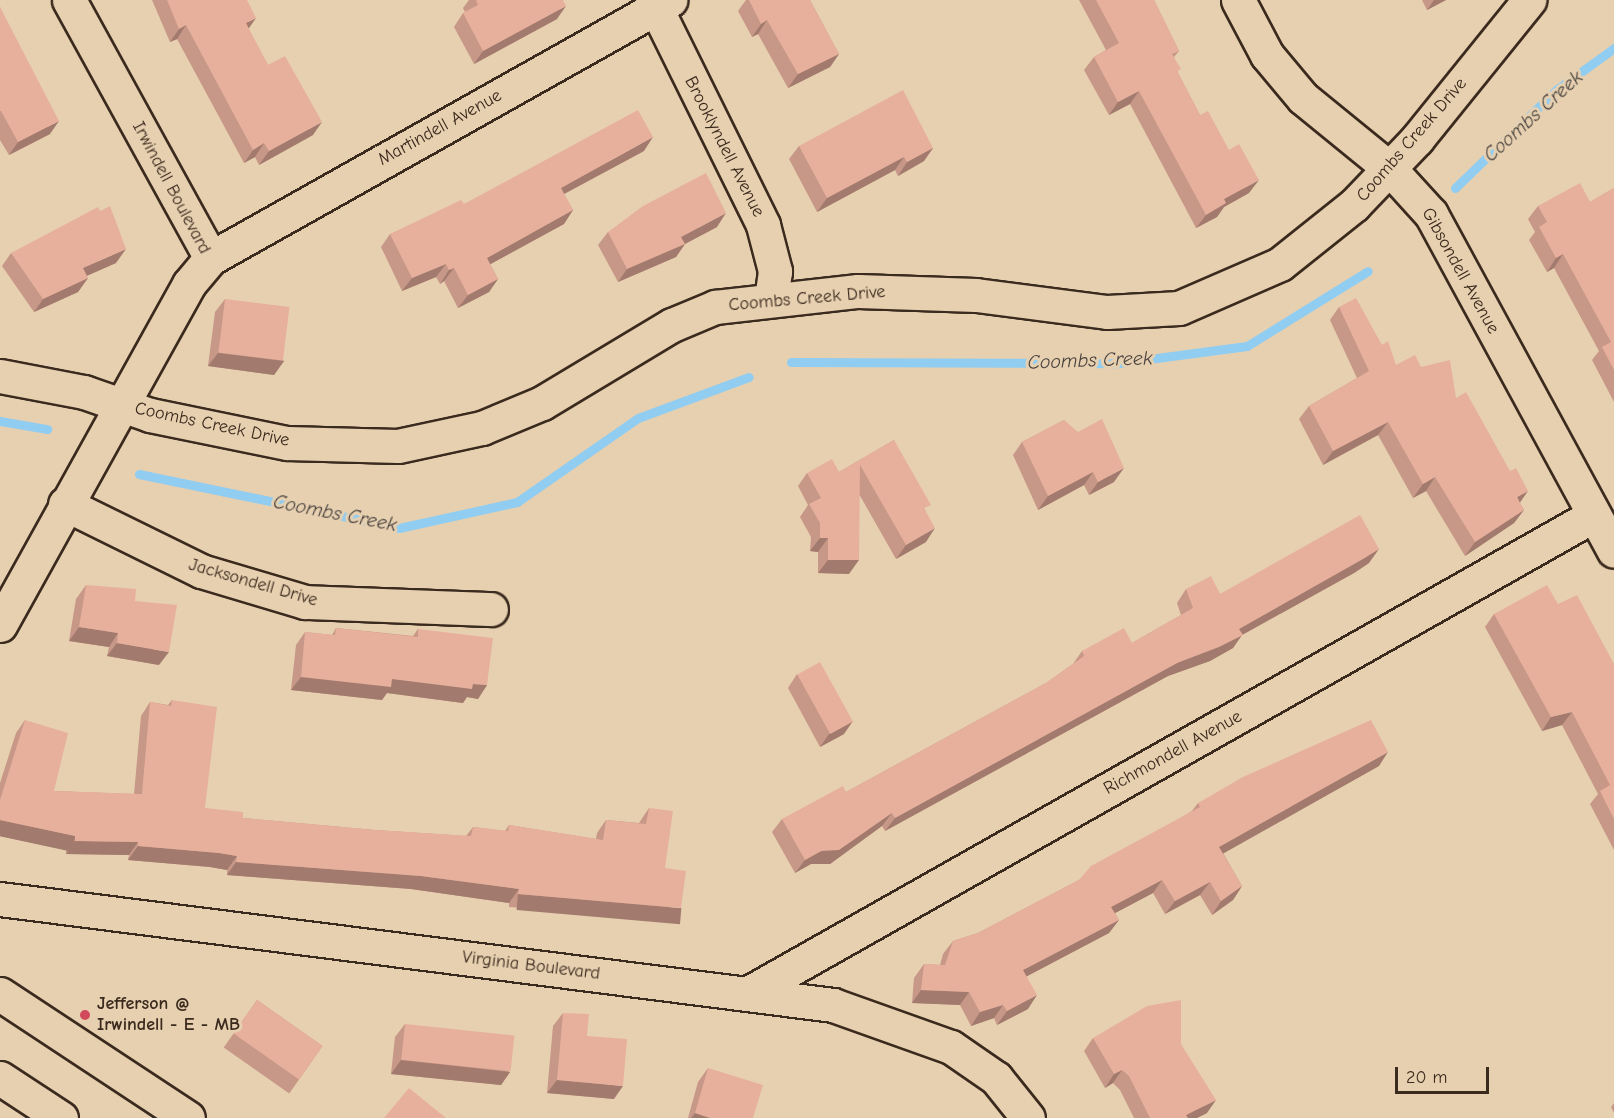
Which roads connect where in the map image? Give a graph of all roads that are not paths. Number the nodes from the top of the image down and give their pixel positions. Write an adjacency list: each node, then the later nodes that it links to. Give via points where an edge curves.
1 (69, 0): 6 (street, Irwindell Boulevard)
2 (1238, 0): 5 (street, Gibsondell Avenue, via 1267,55 1303,98)
3 (1529, 0): 5 (street, Coombs Creek Drive)
4 (659, 2): 6 (street, Martindell Avenue); 7 (street, Brooklyndell Avenue, via 763,225 775,271)
5 (1390, 169): 7 (street, Coombs Creek Drive, via 1321,234 1280,264 1179,308 1107,312 908,291); 11 (street, Gibsondell Avenue, via 1431,214)
6 (211, 258): 9 (street, Irwindell Boulevard, via 189,284)
7 (771, 300): 9 (street, Coombs Creek Drive, via 716,307 672,325 542,403 482,428 398,446 287,443)
8 (0, 376): 9 (street, Coombs Creek Drive, via 56,385)
9 (120, 405): 10 (street, Irwindell Boulevard)
10 (64, 504): 13 (street, Jacksondell Drive, via 201,571 305,602 364,608); 14 (street, Irwindell Boulevard)
11 (1594, 515): 12 (street, Gibsondell Avenue); 16 (street, Richmondell Avenue)
12 (1614, 551)
13 (491, 609)
14 (0, 625)
15 (0, 900): 16 (street, Virginia Boulevard)
16 (752, 991): 21 (street, Virginia Boulevard, via 833,1005 951,1047 996,1078)
17 (0, 994): 20 (street)
18 (0, 1078): 19 (street)
19 (61, 1118)
20 (188, 1118)
21 (1028, 1118)

